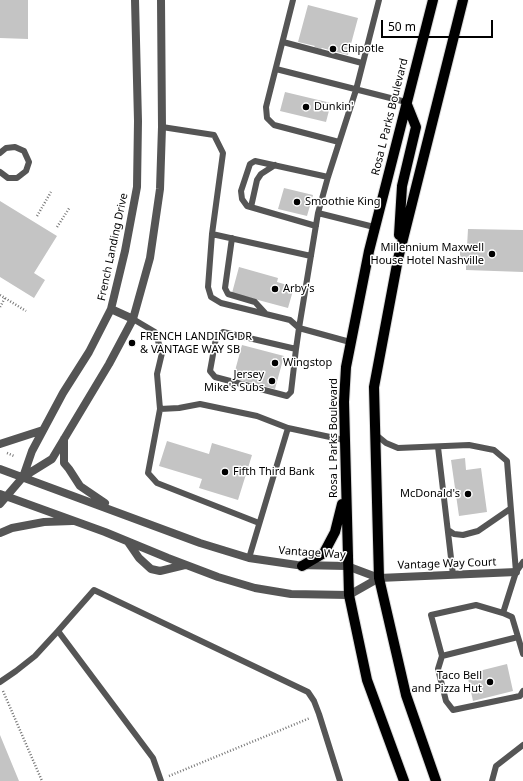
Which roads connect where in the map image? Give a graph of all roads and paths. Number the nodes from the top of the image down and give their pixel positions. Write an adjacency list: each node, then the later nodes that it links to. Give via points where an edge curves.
1 (135, 0): 33 (street, French Landing Drive, via 137,187)
2 (161, 0): 12 (street, French Landing Drive)
3 (293, 0): 7 (lane)
4 (379, 0): 8 (lane)
5 (433, 0): 11 (main road, Rosa L Parks Boulevard)
6 (463, 0): 29 (main road)
7 (282, 42): 8 (lane); 9 (lane)
8 (362, 64): 10 (lane)
9 (276, 69): 10 (lane); 13 (lane, via 266,107 267,118 274,125)
10 (356, 90): 11 (lane); 13 (lane)
11 (406, 102): 25 (main road, Rosa L Parks Boulevard); 29 (main road, via 416,127 402,186)
12 (162, 127): 26 (lane, via 214,134 223,153); 36 (street, French Landing Drive, via 160,189 150,258)
13 (339, 142): 17 (lane)
14 (0, 153): 16 (lane, via 8,147 18,148 26,153 29,162 25,173 17,178 8,178)
15 (275, 165): 17 (lane); 20 (lane, via 261,174 257,180); 20 (lane, via 255,161 250,164 241,191 242,199)
16 (0, 172)
17 (328, 177): 21 (lane)
18 (51, 192): 22 (path)
19 (70, 207): 24 (path)
20 (251, 207): 23 (lane)
21 (318, 213): 23 (lane); 25 (lane)
22 (37, 216)
23 (316, 226): 28 (lane)
24 (57, 227)
25 (374, 227): 38 (main road, Rosa L Parks Boulevard)
26 (212, 234): 27 (lane); 35 (lane, via 208,287 211,297 221,303)
27 (232, 238): 28 (lane); 35 (lane, via 225,288 228,294 255,302)
28 (311, 256): 37 (lane)
29 (397, 263): 43 (main road, via 374,387)
30 (0, 295): 31 (path)
31 (5, 298): 32 (path); 34 (path)
32 (0, 307)
33 (111, 309): 36 (street); 42 (street, French Landing Drive)
34 (26, 310)
35 (266, 314): 37 (lane, via 290,320)
36 (133, 319): 40 (lane, via 155,332 162,353 156,374); 44 (street, French Landing Drive)
37 (299, 328): 38 (lane); 39 (lane)
38 (350, 342): 45 (main road, Rosa L Parks Boulevard, via 346,367)
39 (296, 349): 39 (lane, via 291,392 287,396 215,377 210,371 216,338 223,332)
40 (160, 408): 41 (lane, via 200,404 257,416); 56 (lane, via 148,473 157,483)
41 (288, 428): 45 (lane); 56 (lane)
42 (43, 430): 46 (street); 49 (street, French Landing Drive)
43 (375, 434): 47 (lane, via 398,448); 67 (main road)
44 (64, 439): 49 (street, French Landing Drive, via 52,459); 54 (street, via 64,463 80,486)
45 (344, 440): 50 (main road, Rosa L Parks Boulevard)
46 (0, 444)
47 (438, 447): 53 (lane, via 469,445 494,450 507,461); 57 (lane)
48 (0, 469): 49 (street, Vantage Way)
49 (23, 476): 51 (street, French Landing Drive); 54 (street, Vantage Way)
50 (346, 489): 63 (main road, via 335,532 324,553); 64 (main road, Rosa L Parks Boulevard)
51 (3, 495): 52 (street, French Landing Drive); 55 (street)
52 (0, 504)
53 (510, 509): 57 (lane, via 478,531 462,535); 65 (lane)
54 (118, 511): 60 (street, Vantage Way, via 200,543)
55 (75, 521): 58 (street, via 44,522 12,528); 59 (street)
56 (260, 523): 60 (lane)
57 (448, 530): 66 (lane)
58 (0, 534)
59 (128, 542): 62 (street); 62 (street, via 139,558 151,569 160,571)
60 (249, 558): 63 (street, Vantage Way)
61 (523, 562): 65 (lane)
62 (185, 565): 68 (street, via 255,588 291,594)
63 (302, 566): 64 (street, Vantage Way)
64 (347, 566): 67 (street, Vantage Way); 68 (main road, Rosa L Parks Boulevard)
65 (520, 573): 66 (street, Vantage Way Court); 69 (lane)
66 (453, 575): 67 (street, Vantage Way Court)
67 (379, 578): 68 (street); 83 (main road, via 406,695)
68 (348, 595): 82 (main road, Rosa L Parks Boulevard, via 367,680)
69 (504, 613): 71 (lane, via 512,616); 73 (lane, via 476,605 432,615)
70 (58, 631): 74 (lane, via 35,656); 77 (lane, via 94,590 308,692); 79 (lane, via 153,758)
71 (518, 637): 72 (lane); 73 (lane)
72 (523, 654)
73 (442, 656): 76 (lane, via 438,669 446,701 453,710 520,696)
74 (0, 682)
75 (3, 690): 80 (path)
76 (523, 691)
77 (319, 714): 79 (path); 81 (lane)
78 (523, 745): 84 (lane, via 496,766)
79 (161, 780)
80 (42, 781)
81 (340, 781)
82 (404, 781)
83 (436, 781)
84 (492, 781)

